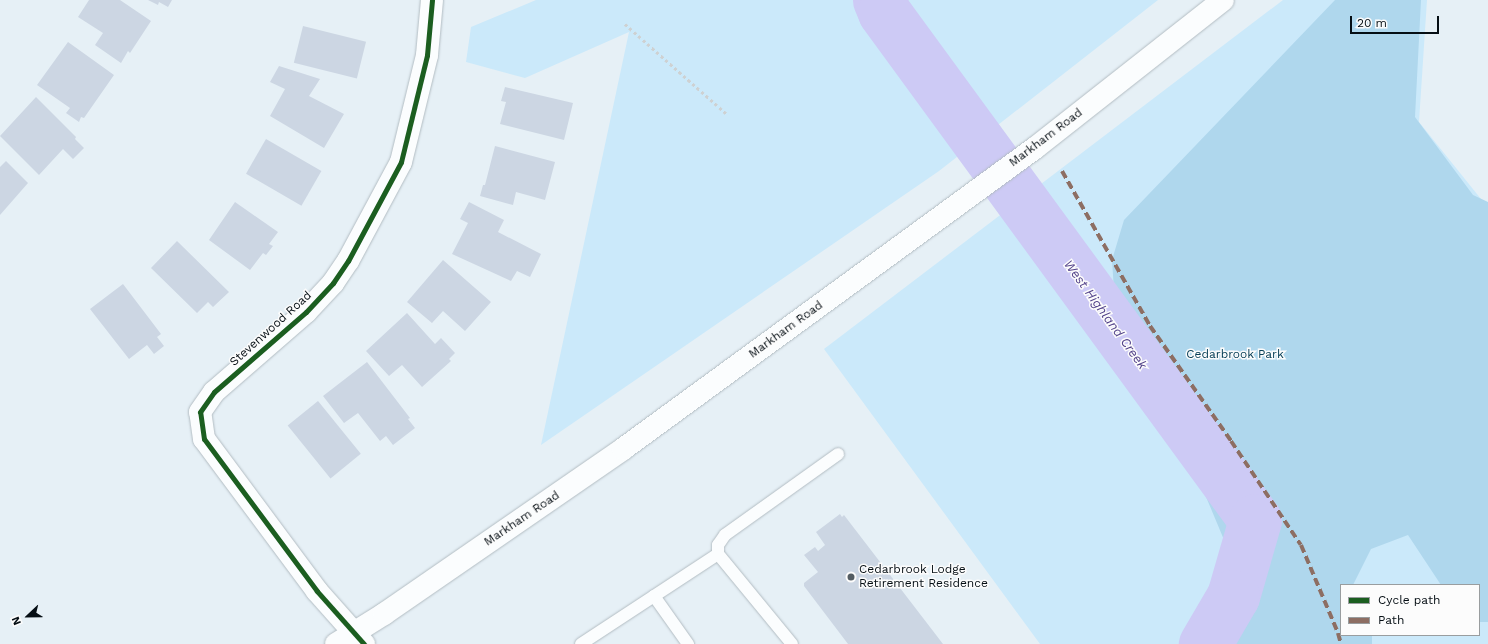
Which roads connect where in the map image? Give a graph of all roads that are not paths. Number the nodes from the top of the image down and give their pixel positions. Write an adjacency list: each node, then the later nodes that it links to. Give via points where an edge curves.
1 (432, 0): 6 (main road, Stevenwood Road, via 427,55 401,162 348,261 333,283 306,312 214,392 200,412 204,439 318,591)
2 (1224, 0): 6 (main road, Markham Road, via 1035,148 624,449)
3 (838, 454): 4 (lane, via 724,535 718,545)
4 (718, 554): 5 (lane); 9 (lane)
5 (654, 596): 7 (lane); 8 (lane)
6 (351, 640)
7 (586, 643)
8 (688, 644)
9 (792, 644)

